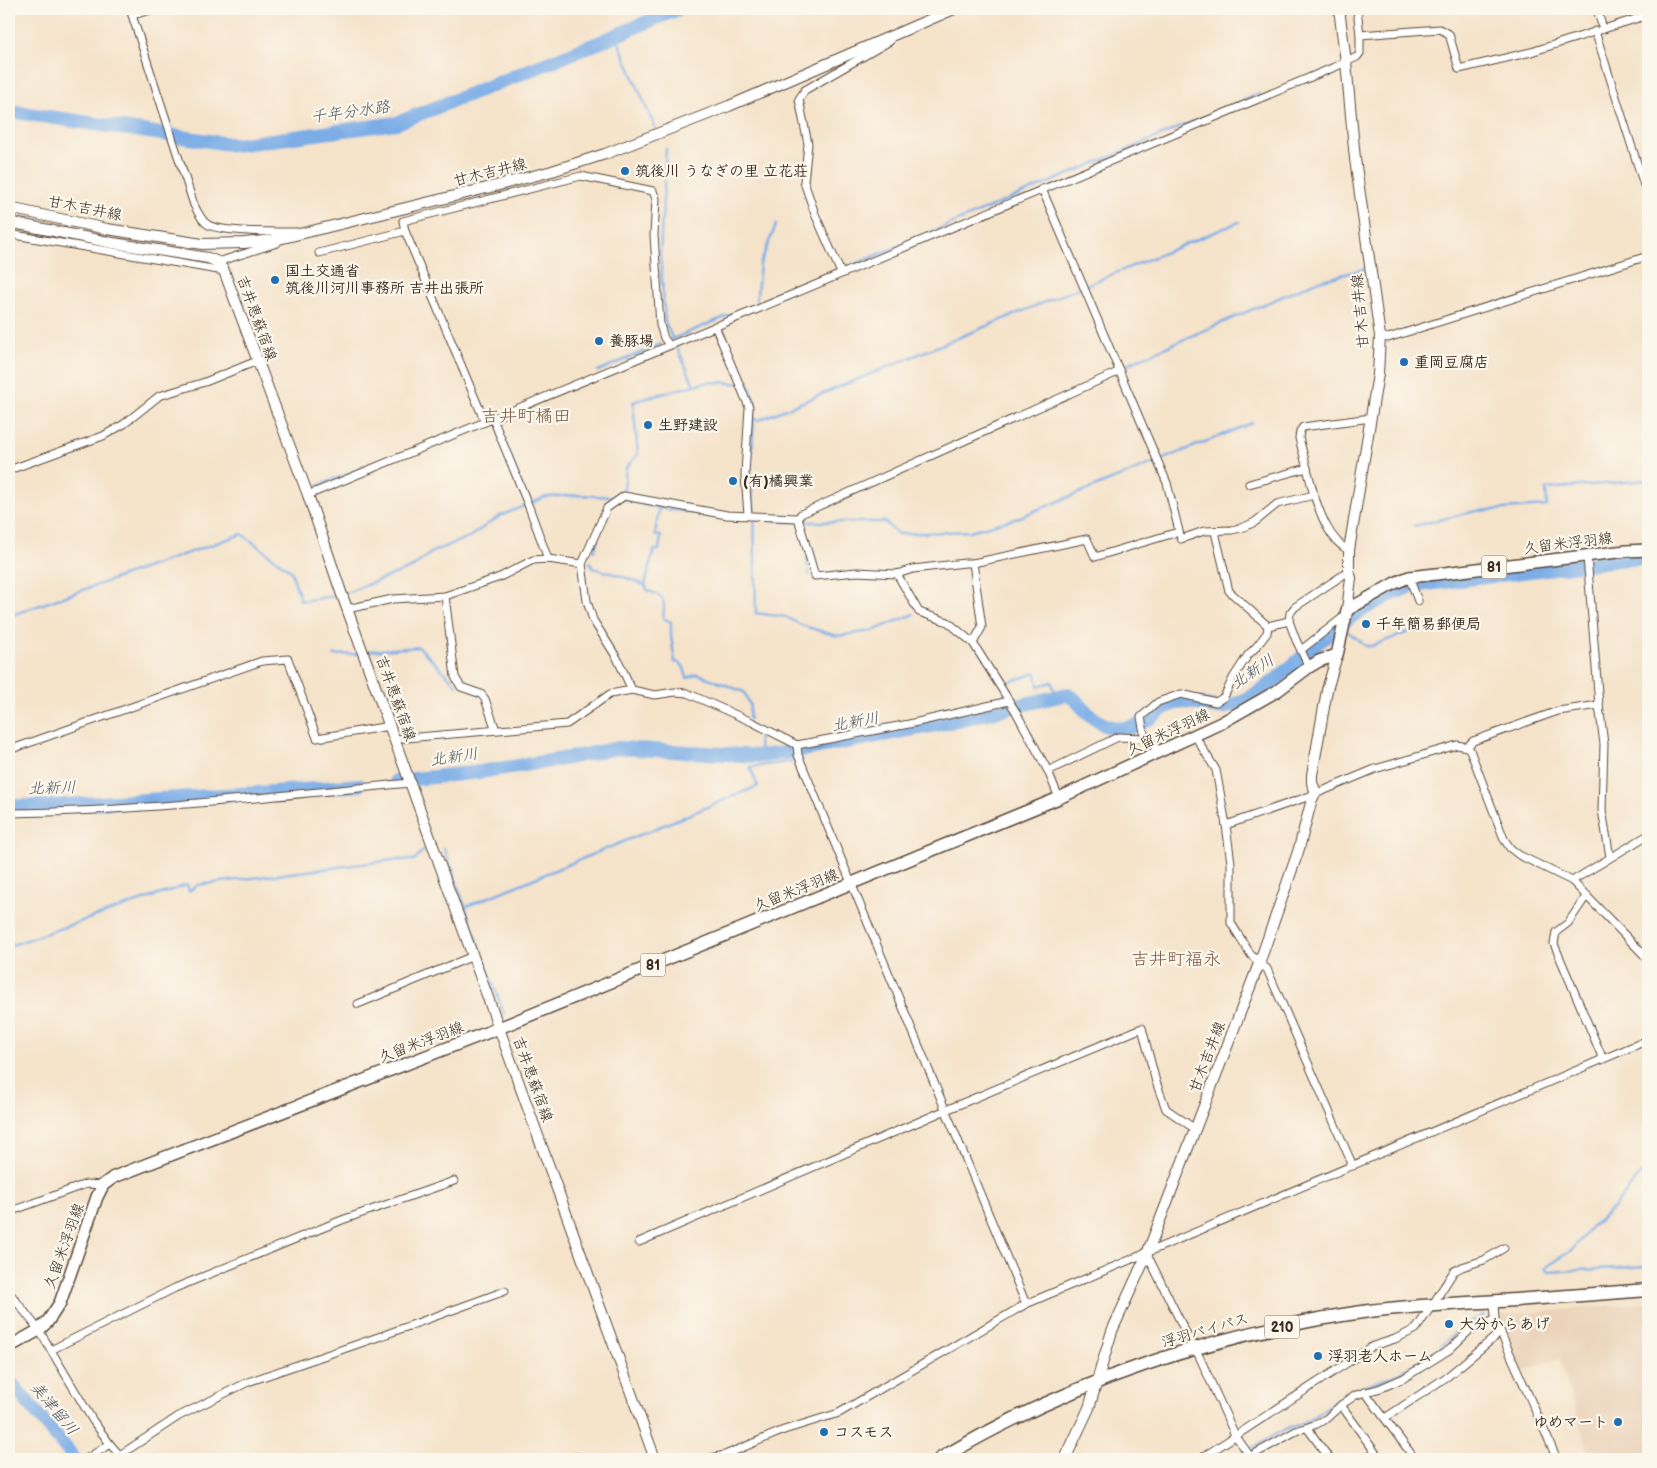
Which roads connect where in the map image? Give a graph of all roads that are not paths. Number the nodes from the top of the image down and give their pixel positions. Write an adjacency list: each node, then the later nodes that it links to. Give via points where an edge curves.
1 (154, 9): 6 (street)
2 (954, 9): 11 (main road, 甘木吉井線)
3 (1339, 9): 12 (main road, 甘木吉井線)
4 (1356, 9): 10 (street)
5 (1596, 9): 8 (street)
6 (132, 12): 18 (street, via 194,205 207,224 255,232)
7 (1648, 15): 8 (street)
8 (1603, 29): 9 (street)
9 (1595, 31): 10 (street, via 1531,52 1459,69 1449,34 1440,29); 13 (street, via 1644,185)
10 (1360, 35): 12 (street, via 1360,53)
11 (891, 36): 18 (main road, 甘木吉井線, via 729,106 605,154 514,182); 23 (street, via 890,41 805,90 799,98 808,144 804,182)
12 (1346, 62): 14 (street); 25 (main road, 甘木吉井線, via 1355,159)
13 (1648, 186)
14 (1042, 189): 23 (street); 28 (street)
15 (9, 208): 18 (main road, 甘木吉井線, via 107,229 202,244 275,240)
16 (9, 222): 22 (main road, 吉井恵蘇宿線, via 208,258)
17 (405, 231): 20 (street); 26 (street, via 403,221 582,176 652,191 656,199 654,235 660,325); 31 (street)
18 (312, 232): 22 (street)
19 (9, 234): 22 (street)
20 (319, 253)
21 (1648, 256): 25 (street, via 1388,338)
22 (221, 267): 27 (main road, 吉井恵蘇宿線)
23 (841, 274): 24 (street)
24 (716, 326): 26 (street); 37 (street, via 749,407 745,474)
25 (1380, 336): 29 (main road, 甘木吉井線)
26 (670, 345): 30 (street)
27 (257, 361): 33 (street, via 159,396 103,436); 35 (main road, 吉井恵蘇宿線)
28 (1120, 371): 38 (street, via 801,514); 39 (street, via 1167,483)
29 (1371, 418): 32 (street, via 1303,428 1299,438); 41 (main road, 甘木吉井線)
30 (493, 419): 31 (street); 44 (street)
31 (484, 422): 35 (street)
32 (1307, 468): 34 (street); 36 (street)
33 (9, 470)
34 (1249, 484)
35 (308, 495): 52 (main road, 吉井恵蘇宿線)
36 (1314, 495): 40 (street, via 1277,504 1244,527); 41 (street, via 1327,528)
37 (752, 515): 38 (street); 46 (street, via 727,515 624,496 607,508)
38 (798, 522): 48 (street, via 815,576 858,572)
39 (1178, 532): 40 (street, via 1181,539 1204,531); 45 (street, via 1095,557 1087,539)
40 (1215, 532): 55 (street, via 1228,591)
41 (1349, 550): 47 (main road, 甘木吉井線)
42 (1648, 550): 43 (main road, 久留米浮羽線 / 81)
43 (1587, 557): 49 (main road, 久留米浮羽線 / 81); 61 (street)
44 (548, 559): 46 (street); 50 (street, via 533,560 500,577)
45 (973, 563): 48 (street, via 913,569); 56 (street, via 982,627)
46 (582, 564): 60 (street, via 593,620 618,658)
47 (1349, 571): 53 (street, via 1295,607); 54 (main road, 甘木吉井線, via 1351,578)
48 (897, 574): 56 (street, via 919,612 948,622)
49 (1410, 579): 51 (street); 54 (main road, 久留米浮羽線 / 81, via 1395,583)
50 (445, 596): 52 (street, via 392,599); 64 (street, via 455,676 462,687 481,694 485,699)
51 (1418, 601)
52 (347, 609): 63 (main road, 吉井恵蘇宿線)
53 (1289, 621): 55 (street); 57 (street)
54 (1345, 621): 57 (street); 58 (main road)
55 (1268, 626): 66 (street, via 1267,633 1243,663 1224,697 1216,702 1181,694 1158,702 1141,717)
56 (974, 641): 62 (street)
57 (1301, 650): 59 (street)
58 (1337, 655): 59 (main road, 久留米浮羽線 / 81); 74 (main road, 甘木吉井線, via 1327,690 1312,775)
59 (1308, 664): 65 (main road, 久留米浮羽線 / 81, via 1277,691)
60 (632, 690): 64 (street, via 610,694 567,724); 68 (street, via 655,695 687,693)
61 (1599, 705): 69 (street, via 1558,711); 79 (street, via 1604,744 1602,810)
62 (1012, 706): 68 (street); 72 (street)
63 (390, 726): 67 (main road, 吉井恵蘇宿線); 70 (street, via 317,738 288,659 262,661)
64 (496, 730): 67 (street)
65 (1195, 736): 71 (main road, 久留米浮羽線 / 81); 77 (street, via 1216,770)
66 (1145, 738): 71 (street); 72 (street, via 1118,737)
67 (395, 739): 73 (main road, 吉井恵蘇宿線)
68 (796, 745): 81 (street)
69 (1467, 747): 74 (street, via 1457,745 1375,769); 80 (street, via 1510,848)
70 (9, 750)
71 (1161, 752): 75 (main road, 久留米浮羽線 / 81)
72 (1048, 771): 75 (street)
73 (408, 779): 76 (street, via 204,802 73,812); 83 (main road, 吉井恵蘇宿線)
74 (1316, 792): 77 (street); 85 (main road, 甘木吉井線)
75 (1059, 798): 81 (main road, 久留米浮羽線 / 81)
76 (9, 813)
77 (1226, 825): 85 (street, via 1231,864 1231,923 1252,955)
78 (1648, 835): 79 (street)
79 (1610, 857): 80 (street)
80 (1572, 881): 82 (street)
81 (851, 884): 87 (main road, 久留米浮羽線 / 81); 90 (street)
82 (1587, 896): 84 (street); 89 (street, via 1568,923 1556,932 1554,944)
83 (473, 956): 86 (street); 87 (main road, 吉井恵蘇宿線)
84 (1648, 959)
85 (1260, 961): 91 (main road, 甘木吉井線); 92 (street, via 1267,969)
86 (358, 1004)
87 (499, 1028): 94 (main road, 久留米浮羽線 / 81, via 114,1177); 121 (main road, 吉井恵蘇宿線)
88 (1648, 1040): 89 (street)
89 (1603, 1060): 92 (street)
90 (946, 1110): 91 (street, via 1142,1028 1166,1109); 96 (street); 103 (street)
91 (1195, 1129): 98 (main road, 甘木吉井線)
92 (1353, 1166): 98 (street)
93 (454, 1181): 110 (street, via 342,1220 175,1288)
94 (103, 1185): 95 (street, via 86,1184); 106 (main road, 久留米浮羽線, via 60,1303)
95 (9, 1212)
96 (639, 1242)
97 (1504, 1248): 104 (street, via 1484,1260 1454,1271)
98 (1147, 1254): 103 (street); 109 (street); 111 (main road, 甘木吉井線, via 1112,1331)
99 (1648, 1290): 102 (highway, 浮羽バイパス / 210)
100 (505, 1291): 118 (street, via 248,1382 179,1416)
101 (9, 1292): 106 (street)
102 (1494, 1301): 104 (highway, 浮羽バイパス / 210); 105 (street)
103 (1026, 1304): 122 (street, via 839,1413)
104 (1433, 1304): 109 (highway, 浮羽バイパス / 210, via 1369,1311 1292,1325); 116 (street, via 1416,1329 1373,1346)
105 (1495, 1320): 107 (street); 112 (street, via 1470,1330 1449,1350 1404,1378)
106 (40, 1330): 108 (main road, 久留米浮羽線); 110 (street)
107 (1500, 1332): 114 (street, via 1448,1376); 129 (street)
108 (11, 1347)
109 (1194, 1348): 111 (highway, 浮羽バイパス / 210); 116 (street)
110 (51, 1350): 117 (street)
111 (1096, 1384): 123 (highway, 浮羽バイパス / 210, via 1051,1401); 124 (main road, 甘木吉井線, via 1089,1408)
112 (1365, 1392): 113 (street); 114 (street)
113 (1341, 1404): 115 (street, via 1327,1418); 127 (street)
114 (1385, 1418): 128 (street)
115 (1307, 1428): 119 (street); 126 (street)
116 (1235, 1435): 119 (street); 125 (street)
117 (110, 1444): 118 (street); 120 (street)
118 (121, 1457)
119 (1250, 1457)
120 (86, 1459)
121 (655, 1459)
122 (707, 1459)
123 (940, 1459)
124 (1065, 1459)
125 (1200, 1459)
126 (1330, 1459)
127 (1380, 1459)
128 (1415, 1459)
129 (1557, 1459)

